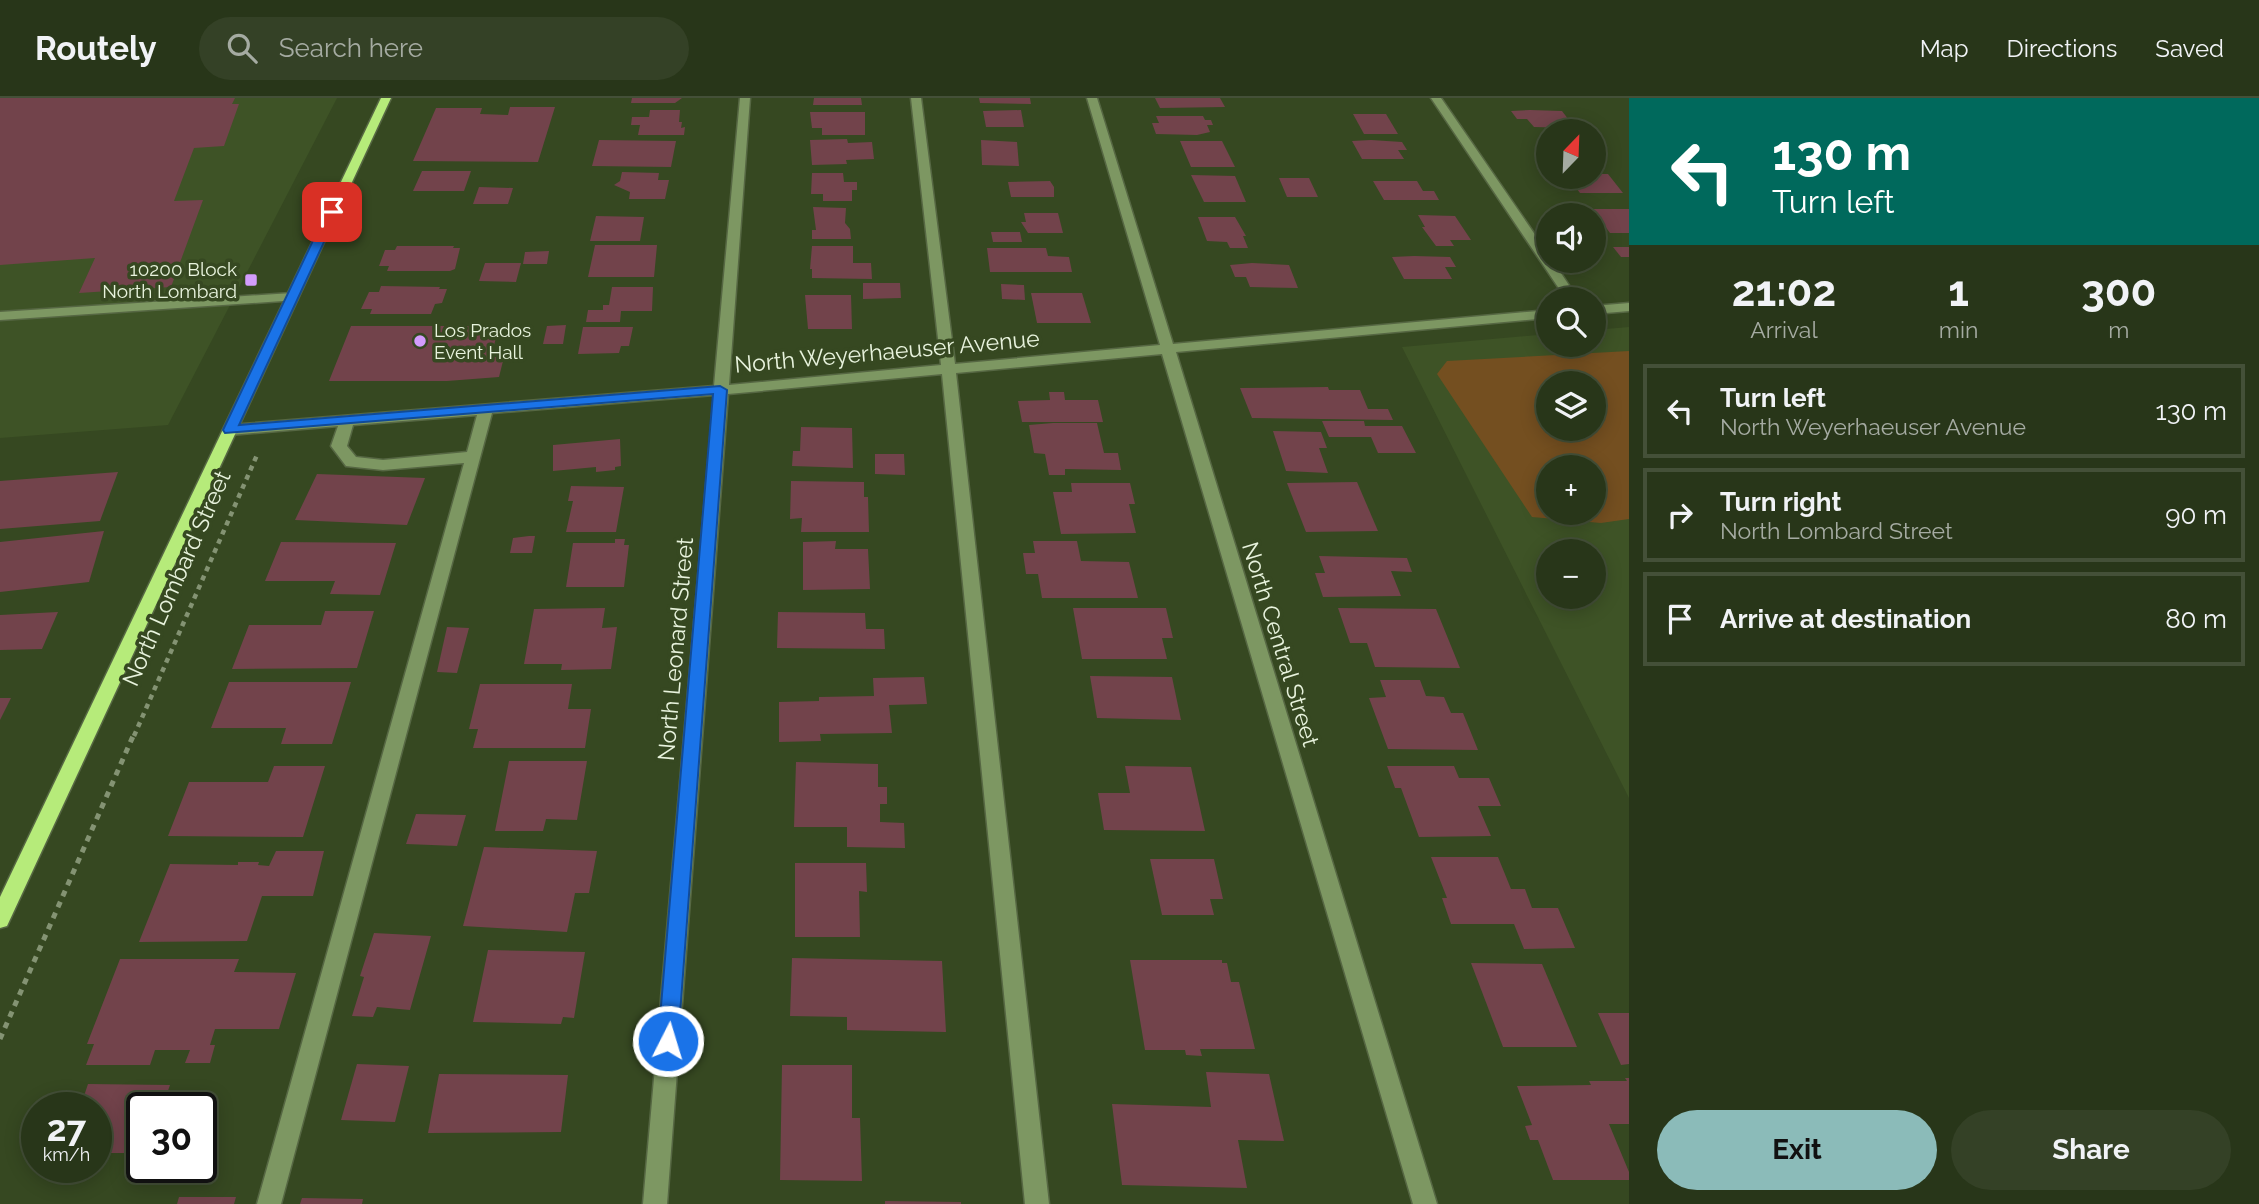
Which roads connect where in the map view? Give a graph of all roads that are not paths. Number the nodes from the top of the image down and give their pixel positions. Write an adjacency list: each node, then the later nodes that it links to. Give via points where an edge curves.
1 (386, 98): 7 (main road, North Lombard Street)
2 (745, 98): 14 (street, North Leonard Street)
3 (916, 98): 13 (street)
4 (1092, 98): 12 (street, North Central Street)
5 (1436, 98): 6 (street)
6 (1564, 287)
7 (292, 297): 11 (street); 17 (main road, North Lombard Street)
8 (1629, 307): 9 (street)
9 (1606, 309)
10 (1536, 315): 12 (street, North Weyerhaeuser Avenue)
11 (0, 316)
12 (1167, 347): 13 (street, North Weyerhaeuser Avenue); 23 (street, North Central Street)
13 (948, 368): 14 (street, North Weyerhaeuser Avenue); 22 (street)
14 (720, 390): 15 (street, North Weyerhaeuser Avenue); 21 (street, North Leonard Street)
15 (485, 409): 16 (street, North Weyerhaeuser Avenue); 18 (street)
16 (347, 421): 17 (street, North Weyerhaeuser Avenue); 18 (street, via 339,446 351,462 383,465)
17 (230, 430): 19 (main road, North Lombard Street)
18 (472, 457): 20 (street)
19 (0, 919)
20 (269, 1204)
21 (655, 1204)
22 (1037, 1204)
23 (1425, 1204)

